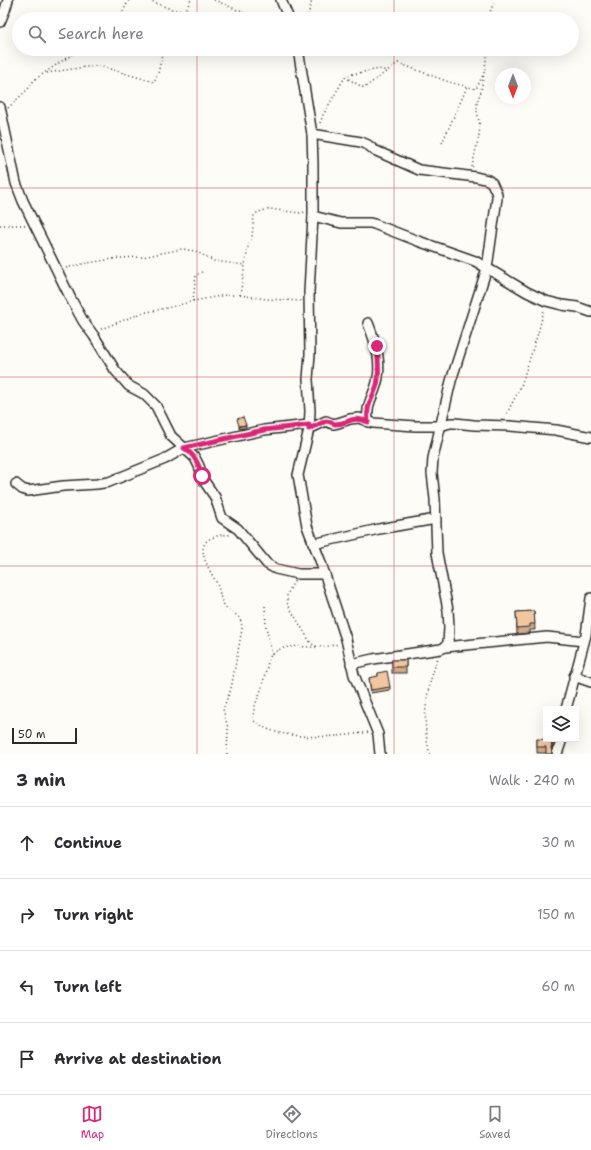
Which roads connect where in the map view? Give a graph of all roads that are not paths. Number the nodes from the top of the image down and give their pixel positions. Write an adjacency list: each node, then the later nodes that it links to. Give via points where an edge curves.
1 (8, 0): 4 (street)
2 (281, 0): 3 (street)
3 (286, 12)
4 (0, 22)
5 (299, 56): 7 (street)
6 (1, 111): 16 (street, via 16,183 56,271 83,321 115,370 129,386 144,394 156,406 171,436)
7 (314, 134): 8 (street); 9 (street, via 361,142 419,170 488,180 492,183 497,194)
8 (313, 216): 9 (street, via 341,223 371,223 475,260); 14 (street, via 309,301)
9 (487, 268): 10 (street, via 528,292 554,303); 13 (street, via 451,381)
10 (591, 312)
11 (368, 323): 12 (street, via 377,346 379,362 377,385 367,410)
12 (368, 422): 13 (street); 14 (street, via 359,418 333,424 326,421)
13 (440, 426): 15 (street, via 450,423 544,429); 18 (street, via 432,473)
14 (309, 427): 16 (street, via 264,430); 19 (street, via 298,475 307,526)
15 (591, 437)
16 (184, 448): 17 (street, via 166,459 109,482 28,491); 20 (street, via 200,466 204,481 215,497 222,518 238,529 270,566 298,574)
17 (16, 484)
18 (436, 519): 19 (street); 23 (street, via 437,553 449,628 448,643)
19 (313, 544): 20 (street)
20 (325, 574): 24 (street)
21 (591, 598): 22 (street)
22 (584, 641): 23 (street, via 547,637); 25 (street)
23 (443, 648): 24 (street)
24 (351, 664): 29 (street, via 379,739)
25 (574, 676): 26 (street); 27 (street)
26 (591, 682)
27 (567, 706)
28 (561, 742): 30 (street)
29 (380, 754)
30 (556, 754)

